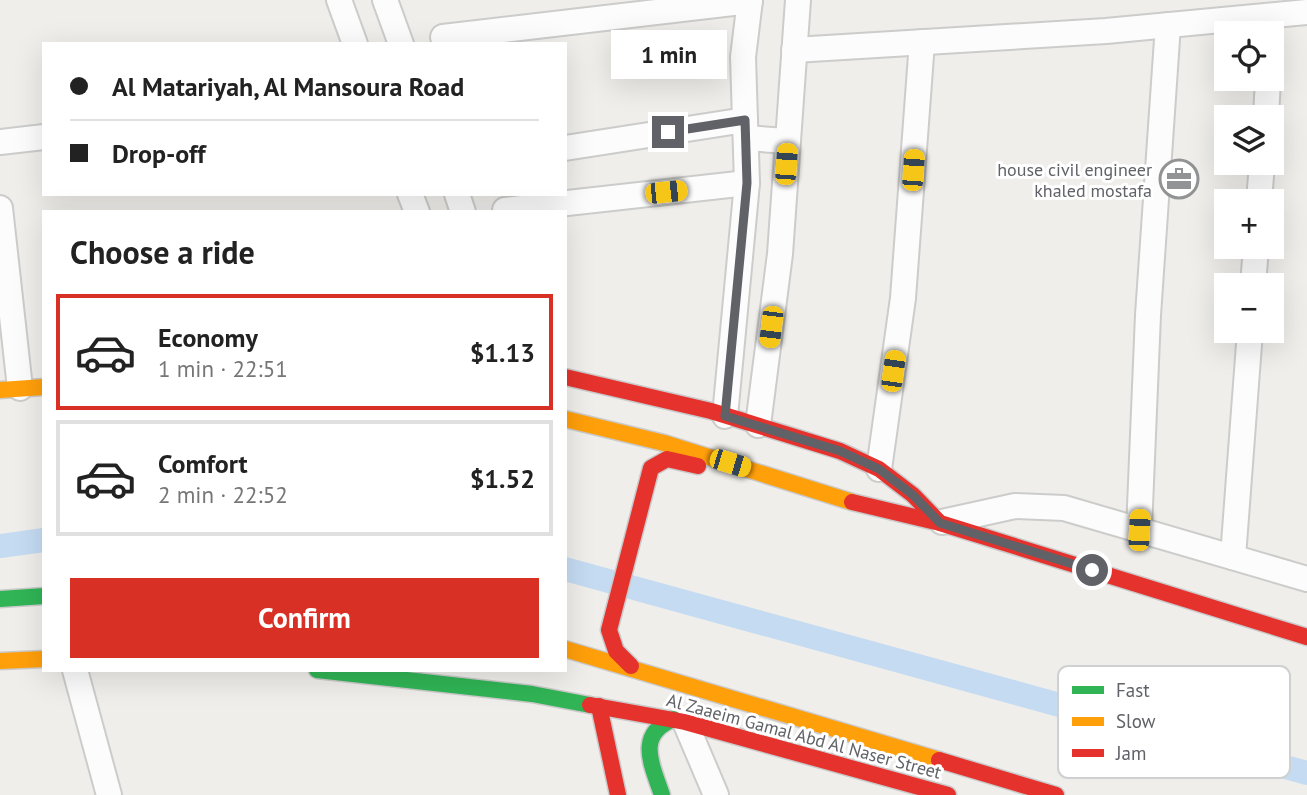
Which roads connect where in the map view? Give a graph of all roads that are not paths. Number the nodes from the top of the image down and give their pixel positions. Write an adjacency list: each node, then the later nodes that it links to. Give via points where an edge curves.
1 (339, 0): 10 (street)
2 (385, 0): 11 (street)
3 (798, 0): 13 (street)
4 (750, 1): 9 (street); 14 (street, via 743,57)
5 (1307, 12): 6 (street)
6 (1282, 21)
7 (1168, 25): 8 (street); 12 (street); 33 (street)
8 (1214, 25)
9 (443, 37)
10 (354, 42)
11 (400, 42)
12 (922, 42): 13 (street); 29 (street, via 903,298)
13 (794, 50): 16 (street)
14 (745, 129): 16 (street); 18 (street); 19 (street)
15 (42, 137): 17 (street)
16 (788, 141): 27 (street, via 780,254)
17 (0, 142)
18 (567, 148)
19 (747, 183): 21 (street); 25 (street)
20 (0, 208): 24 (street)
21 (505, 210)
22 (1249, 343): 34 (street)
23 (567, 377): 25 (main road)
24 (21, 388)
25 (725, 416): 27 (main road)
26 (567, 419): 30 (main road)
27 (758, 425): 29 (main road, via 840,451)
28 (567, 434): 31 (main road, via 625,448 634,455)
29 (879, 469): 32 (main road)
30 (752, 470): 31 (main road, via 729,473 669,458 659,460); 32 (main road, via 866,507)
31 (642, 479): 38 (main road)
32 (940, 523): 33 (street, via 1015,506 1064,508); 39 (main road)
33 (1139, 530): 34 (street)
34 (1233, 557): 35 (street)
35 (1307, 579)
36 (42, 596): 37 (main road)
37 (0, 599)
38 (608, 615): 40 (main road, via 593,638); 45 (main road, via 611,645)
39 (1307, 637)
40 (567, 649)
41 (567, 650): 43 (main road, Al Zaaeim Gamal Abd Al Naser Street)
42 (42, 659): 44 (main road)
43 (605, 660): 45 (main road, Al Zaaeim Gamal Abd Al Naser Street); 48 (main road)
44 (0, 661)
45 (631, 666): 56 (main road, Al Zaaeim Gamal Abd Al Naser Street)
46 (76, 672): 51 (street)
47 (338, 672): 48 (main road, Al Zaaeim Gamal Abd Al Naser Street)
48 (608, 699): 49 (main road, Al Zaaeim Gamal Abd Al Naser Street); 52 (main road)
49 (679, 720): 50 (main road, Al Zaaeim Gamal Abd Al Naser Street); 53 (main road, via 660,722 650,733 648,746); 54 (street)
50 (886, 786): 55 (main road, Al Zaaeim Gamal Abd Al Naser Street)
51 (109, 795)
52 (618, 795)
53 (662, 795)
54 (716, 795)
55 (948, 795)
56 (1056, 795)

